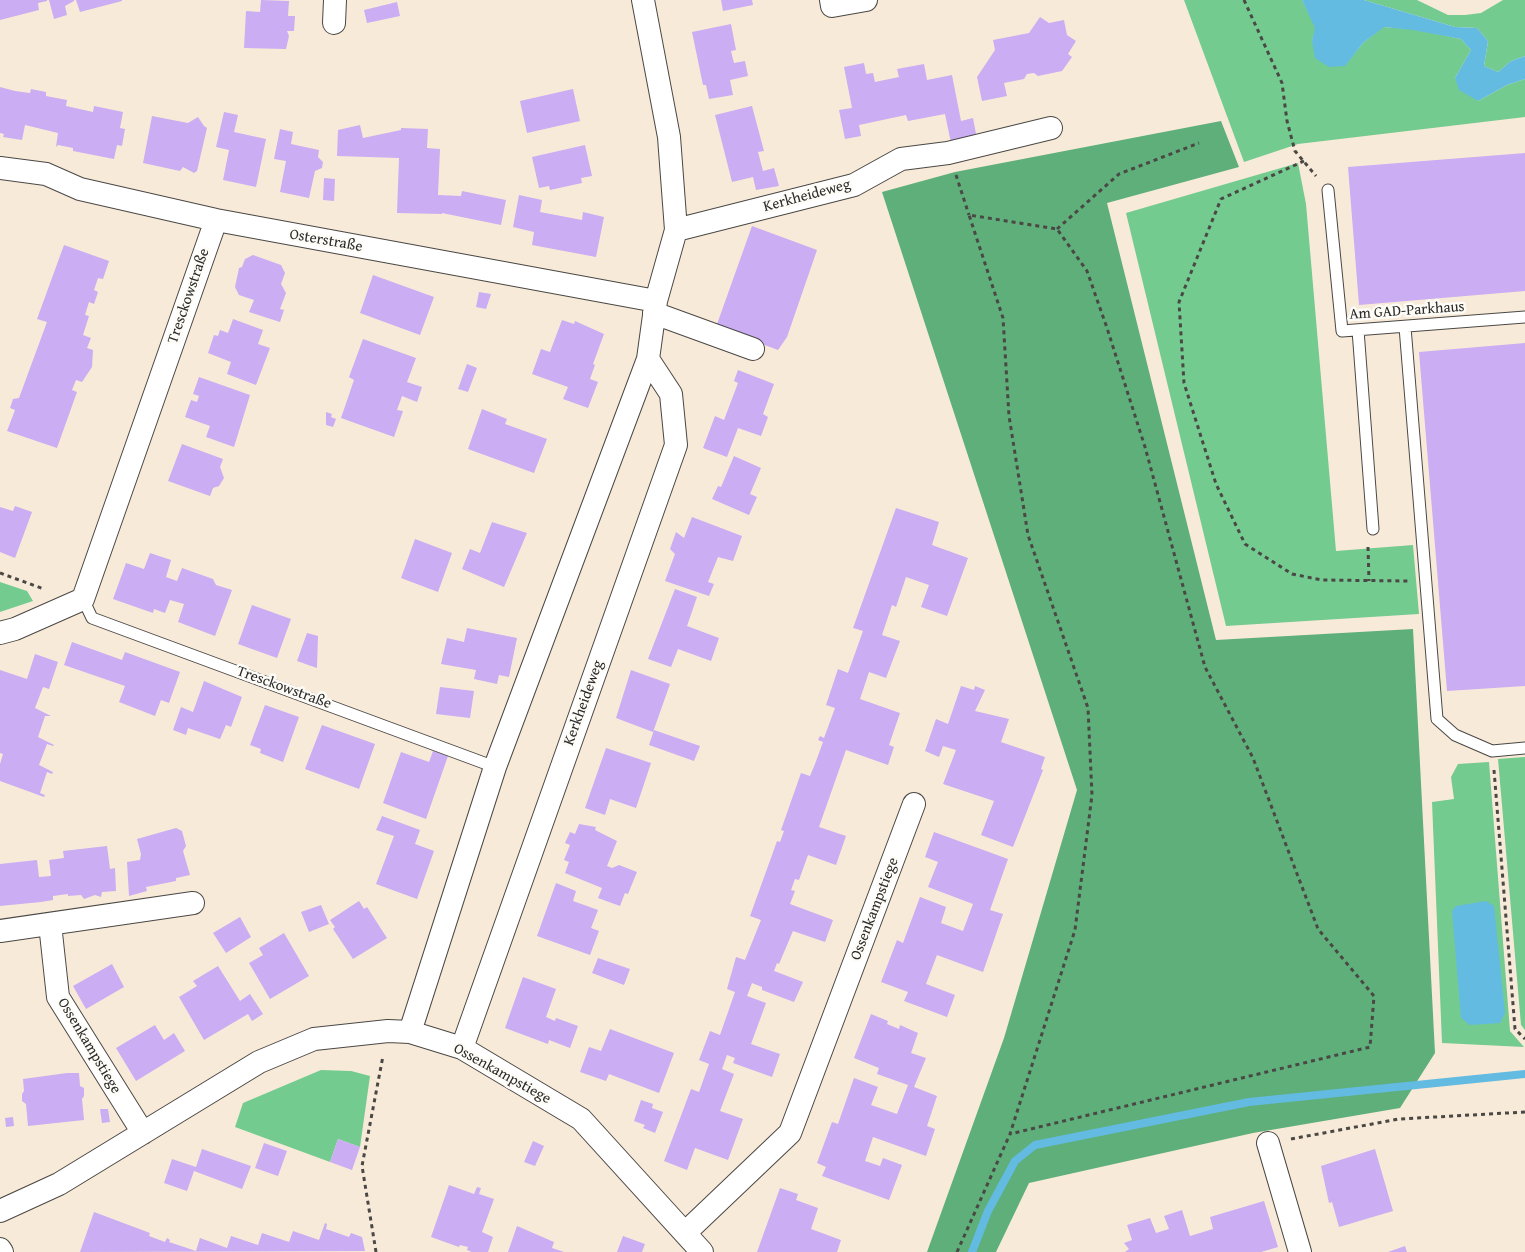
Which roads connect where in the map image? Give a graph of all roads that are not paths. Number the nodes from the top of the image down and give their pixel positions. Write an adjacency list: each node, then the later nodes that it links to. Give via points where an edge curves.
1 (335, 0): 5 (street)
2 (643, 0): 10 (street, via 669,137)
3 (831, 0): 4 (street, via 832,6)
4 (866, 0)
5 (334, 24)
6 (1051, 128): 10 (street, Kerkheideweg, via 948,153 902,159 854,185)
7 (0, 168): 9 (street, Osterstraße, via 46,174 80,189)
8 (1328, 190): 14 (lane, Am GAD-Parkhaus, via 1342,331)
9 (216, 220): 11 (street, Osterstraße); 18 (street, Tresckowstraße)
10 (676, 230): 11 (street)
11 (655, 307): 15 (street); 16 (street)
12 (1525, 317): 13 (lane, Am GAD-Parkhaus)
13 (1405, 327): 14 (lane, Am GAD-Parkhaus); 20 (lane, via 1437,719 1455,735 1492,751)
14 (1358, 330): 17 (lane)
15 (753, 349)
16 (648, 360): 21 (street); 27 (street, Kerkheideweg, via 671,394 676,445)
17 (1373, 529)
18 (83, 599): 19 (street, via 15,630); 21 (lane, Tresckowstraße, via 92,618)
19 (0, 633)
20 (1525, 748)
21 (495, 766): 26 (street)
22 (914, 804): 31 (street, Ossenkampstiege, via 790,1133)
23 (193, 903): 24 (street)
24 (50, 924): 25 (street); 28 (street, Ossenkampstiege, via 58,997)
25 (0, 931)
26 (410, 1032): 27 (street, Ossenkampstiege); 28 (street, Ossenkampstiege, via 314,1038 259,1062)
27 (462, 1048): 31 (street, Ossenkampstiege, via 581,1119)
28 (143, 1133): 30 (street, Ossenkampstiege, via 59,1184)
29 (1268, 1143): 35 (street)
30 (0, 1211)
31 (686, 1232): 34 (street, Ossenkampstiege)
32 (0, 1249): 33 (street)
33 (2, 1252)
34 (702, 1252)
35 (1300, 1252)

